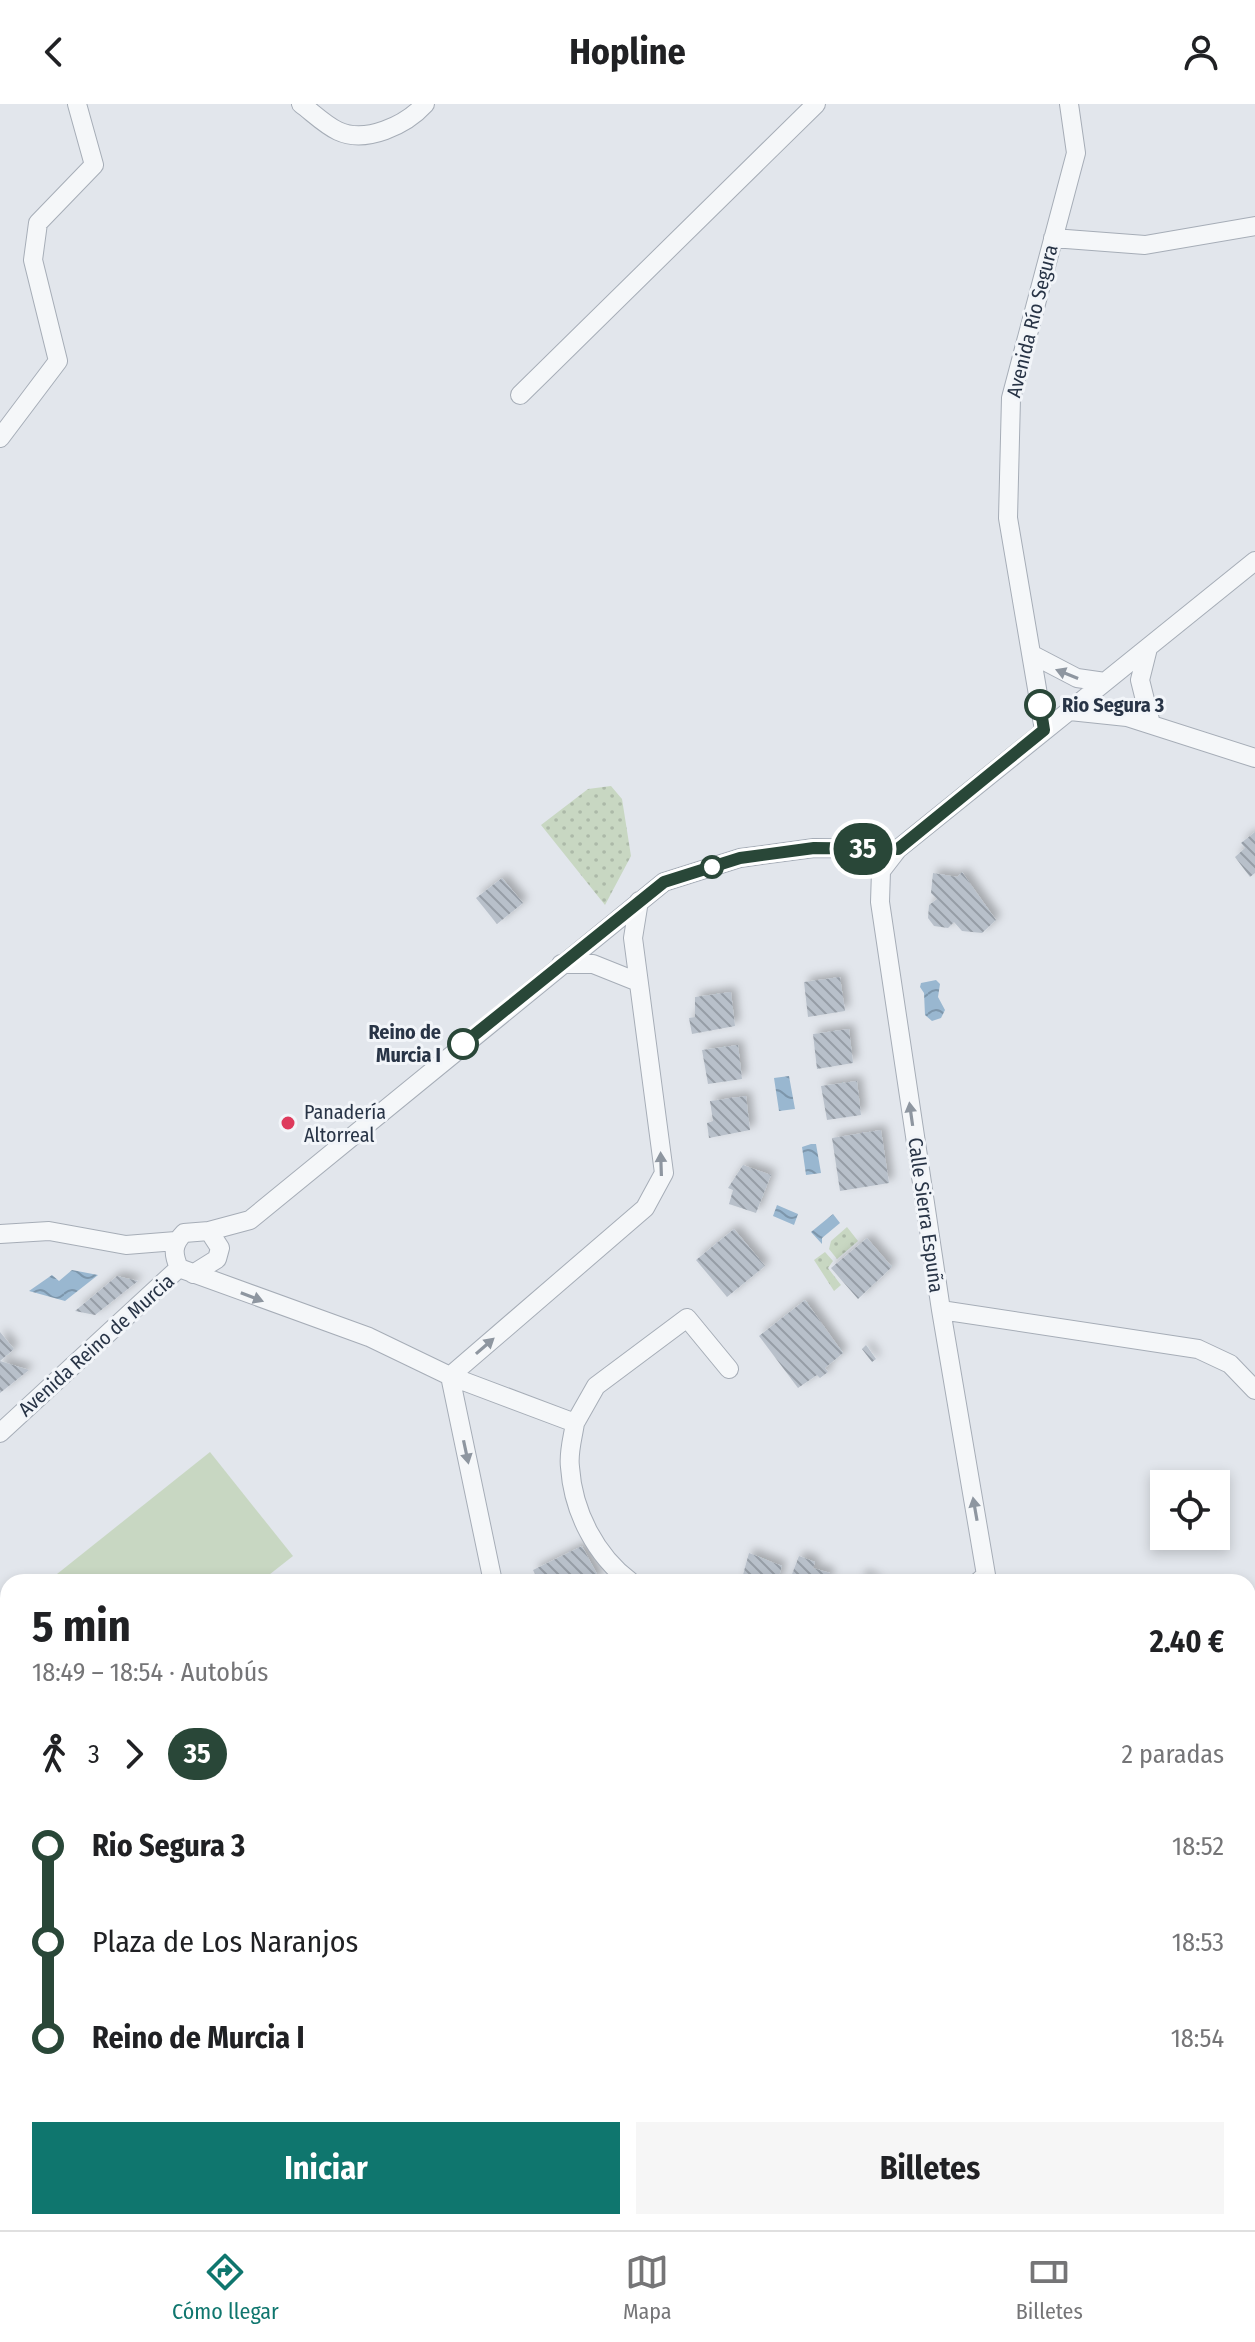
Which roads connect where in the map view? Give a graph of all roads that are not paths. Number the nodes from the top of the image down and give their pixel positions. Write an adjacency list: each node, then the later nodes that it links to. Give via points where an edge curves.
1 (77, 104): 9 (street, via 94,165 38,223 33,260 58,361)
2 (301, 104): 3 (street, via 339,132 372,134 414,117)
3 (425, 104)
4 (816, 104): 8 (street)
5 (1069, 104): 7 (street, Avenida Río Segura, via 1076,153)
6 (1255, 226): 7 (street, via 1145,245)
7 (1053, 238): 12 (street, Avenida Río Segura, via 1011,398 1008,518)
8 (520, 395)
9 (0, 438)
10 (1255, 561): 11 (street)
11 (1148, 648): 13 (street); 15 (street, via 1140,680)
12 (1033, 655): 13 (street, one-way to 12, via 1077,678); 16 (street, Avenida Río Segura)
13 (1105, 682): 14 (street)
14 (1070, 711): 15 (street); 16 (street)
15 (1151, 724): 17 (street)
16 (1044, 730): 18 (street)
17 (1255, 758)
18 (898, 849): 19 (street, Avenida Reino de Murcia, via 814,848 740,858 664,882); 28 (street, Calle Sierra Espuña, one-way to 18, via 880,902 881,871)
19 (639, 901): 20 (street, Avenida Reino de Murcia); 21 (street, via 633,938)
20 (561, 964): 21 (street, via 593,964); 22 (street, Avenida Reino de Murcia)
21 (638, 982): 30 (street, one-way to 21, via 645,1208 664,1173)
22 (250, 1220): 23 (street, Avenida Reino de Murcia); 26 (street, Avenida Reino de Murcia)
23 (209, 1231): 25 (street, Avenida Reino de Murcia, via 184,1233); 26 (street)
24 (0, 1234): 25 (street, via 49,1231 126,1245)
25 (176, 1241): 27 (street, Avenida Reino de Murcia, via 173,1255)
26 (220, 1248): 27 (street, Avenida Reino de Murcia, via 217,1259)
27 (186, 1271): 30 (street, one-way to 30, via 369,1337); 33 (street, Avenida Reino de Murcia)
28 (941, 1310): 31 (street, via 1198,1349 1230,1364); 36 (street, Calle Sierra Espuña, one-way to 28)
29 (729, 1369): 32 (street, via 687,1318 596,1386)
30 (450, 1376): 32 (street); 34 (street, one-way to 34)
31 (1255, 1390)
32 (575, 1423): 35 (street, via 569,1465 580,1516)
33 (0, 1433)
34 (491, 1574)
35 (621, 1574)
36 (988, 1574)

